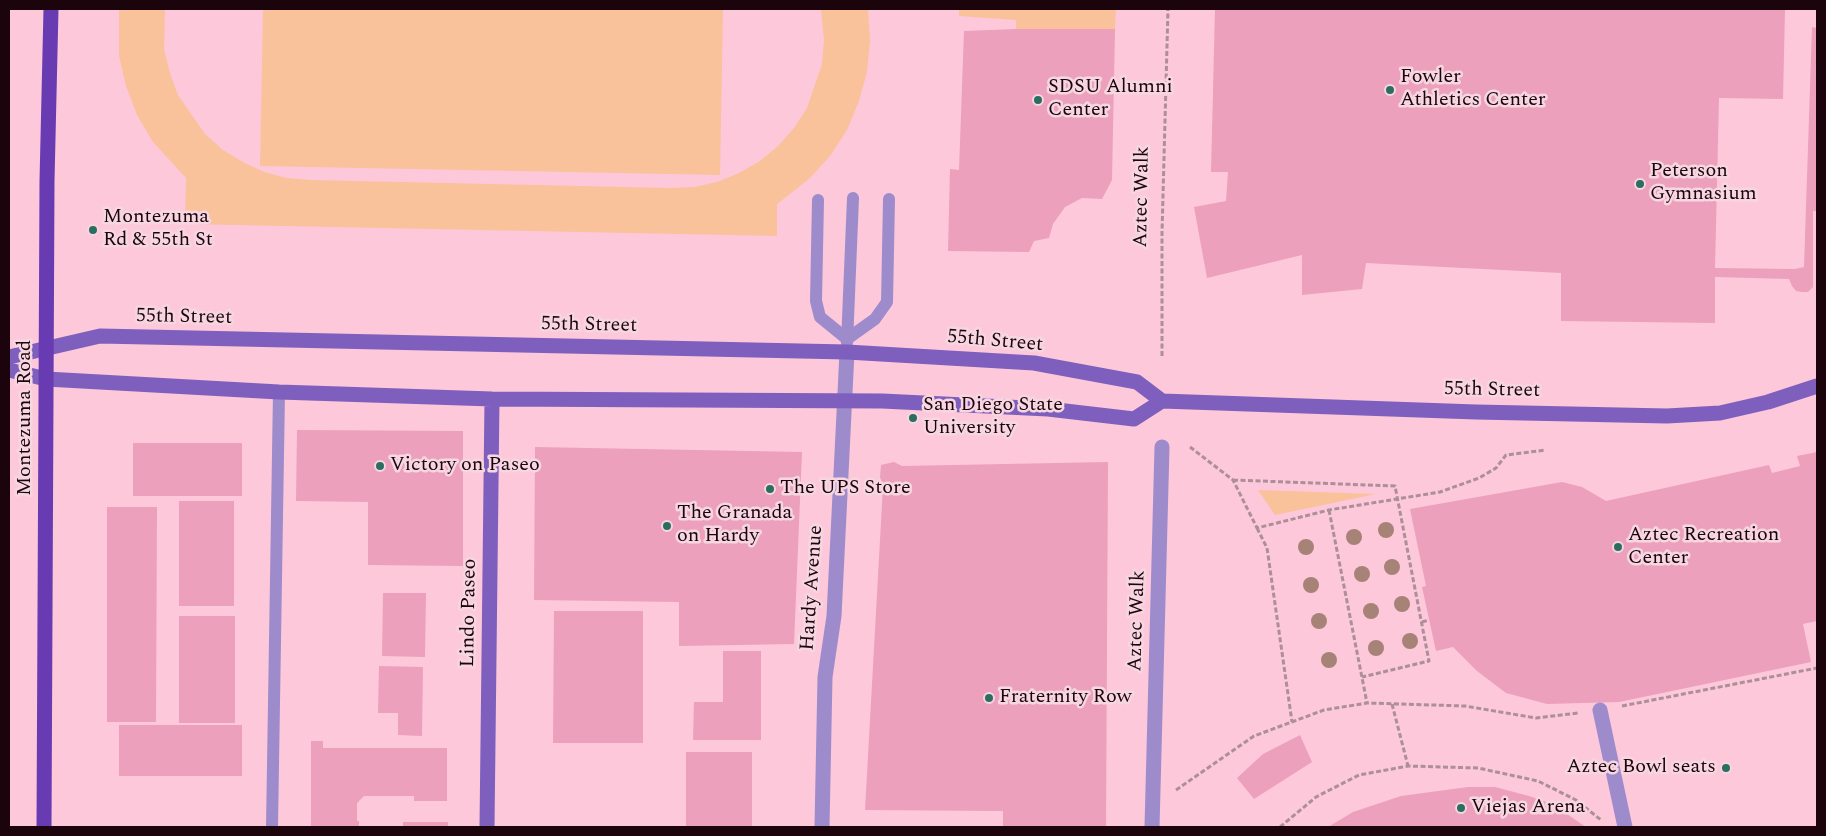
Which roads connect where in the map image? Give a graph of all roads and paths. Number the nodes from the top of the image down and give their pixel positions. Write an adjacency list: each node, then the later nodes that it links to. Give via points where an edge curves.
1 (51, 9): 7 (main road, Montezuma Road)
2 (1168, 9): 8 (path, Aztec Walk)
3 (853, 198): 6 (lane)
4 (890, 199): 6 (lane, via 887,302 875,319)
5 (818, 200): 6 (lane, via 816,300 820,317)
6 (847, 346): 7 (street, 55th Street, via 100,336); 15 (street, Hardy Avenue); 16 (street, 55th Street, via 1034,363 1137,382)
7 (46, 349): 9 (street, 55th Street); 11 (main road, Montezuma Road)
8 (1162, 356)
9 (9, 357)
10 (9, 370): 11 (street)
11 (46, 379): 13 (street); 35 (main road, Montezuma Road)
12 (1817, 386): 16 (street, 55th Street, via 1720,413 1667,416)
13 (279, 392): 14 (street); 36 (lane)
14 (492, 399): 15 (street); 37 (street, Lindo Paseo)
15 (845, 400): 16 (street, via 1048,409 1134,419); 38 (street, Hardy Avenue, via 834,616 825,676)
16 (1162, 401)
17 (1162, 447): 33 (street, Aztec Walk)
18 (1190, 448): 20 (path)
19 (1546, 450): 21 (path, via 1506,455 1496,468 1479,478 1440,492)
20 (1233, 480): 21 (path, via 1394,486); 23 (path)
21 (1397, 499): 22 (path); 25 (path)
22 (1329, 510): 23 (path); 27 (path)
23 (1257, 528): 31 (path, via 1267,548)
24 (1429, 620): 25 (path)
25 (1422, 622): 27 (path, via 1429,661)
26 (1817, 668): 30 (path)
27 (1362, 676): 28 (path)
28 (1367, 703): 29 (path); 31 (path, via 1324,710)
29 (1392, 704): 30 (path, via 1465,706 1536,718); 32 (path)
30 (1600, 710): 41 (street)
31 (1292, 722): 33 (path, via 1254,736)
32 (1408, 766): 34 (path, via 1478,768 1538,782 1576,800); 40 (path, via 1359,775 1316,797)
33 (1153, 807): 39 (street, Aztec Walk)
34 (1602, 822)
35 (44, 827)
36 (272, 827)
37 (487, 827)
38 (822, 827)
39 (1152, 827)
40 (1280, 827)
41 (1625, 827)

